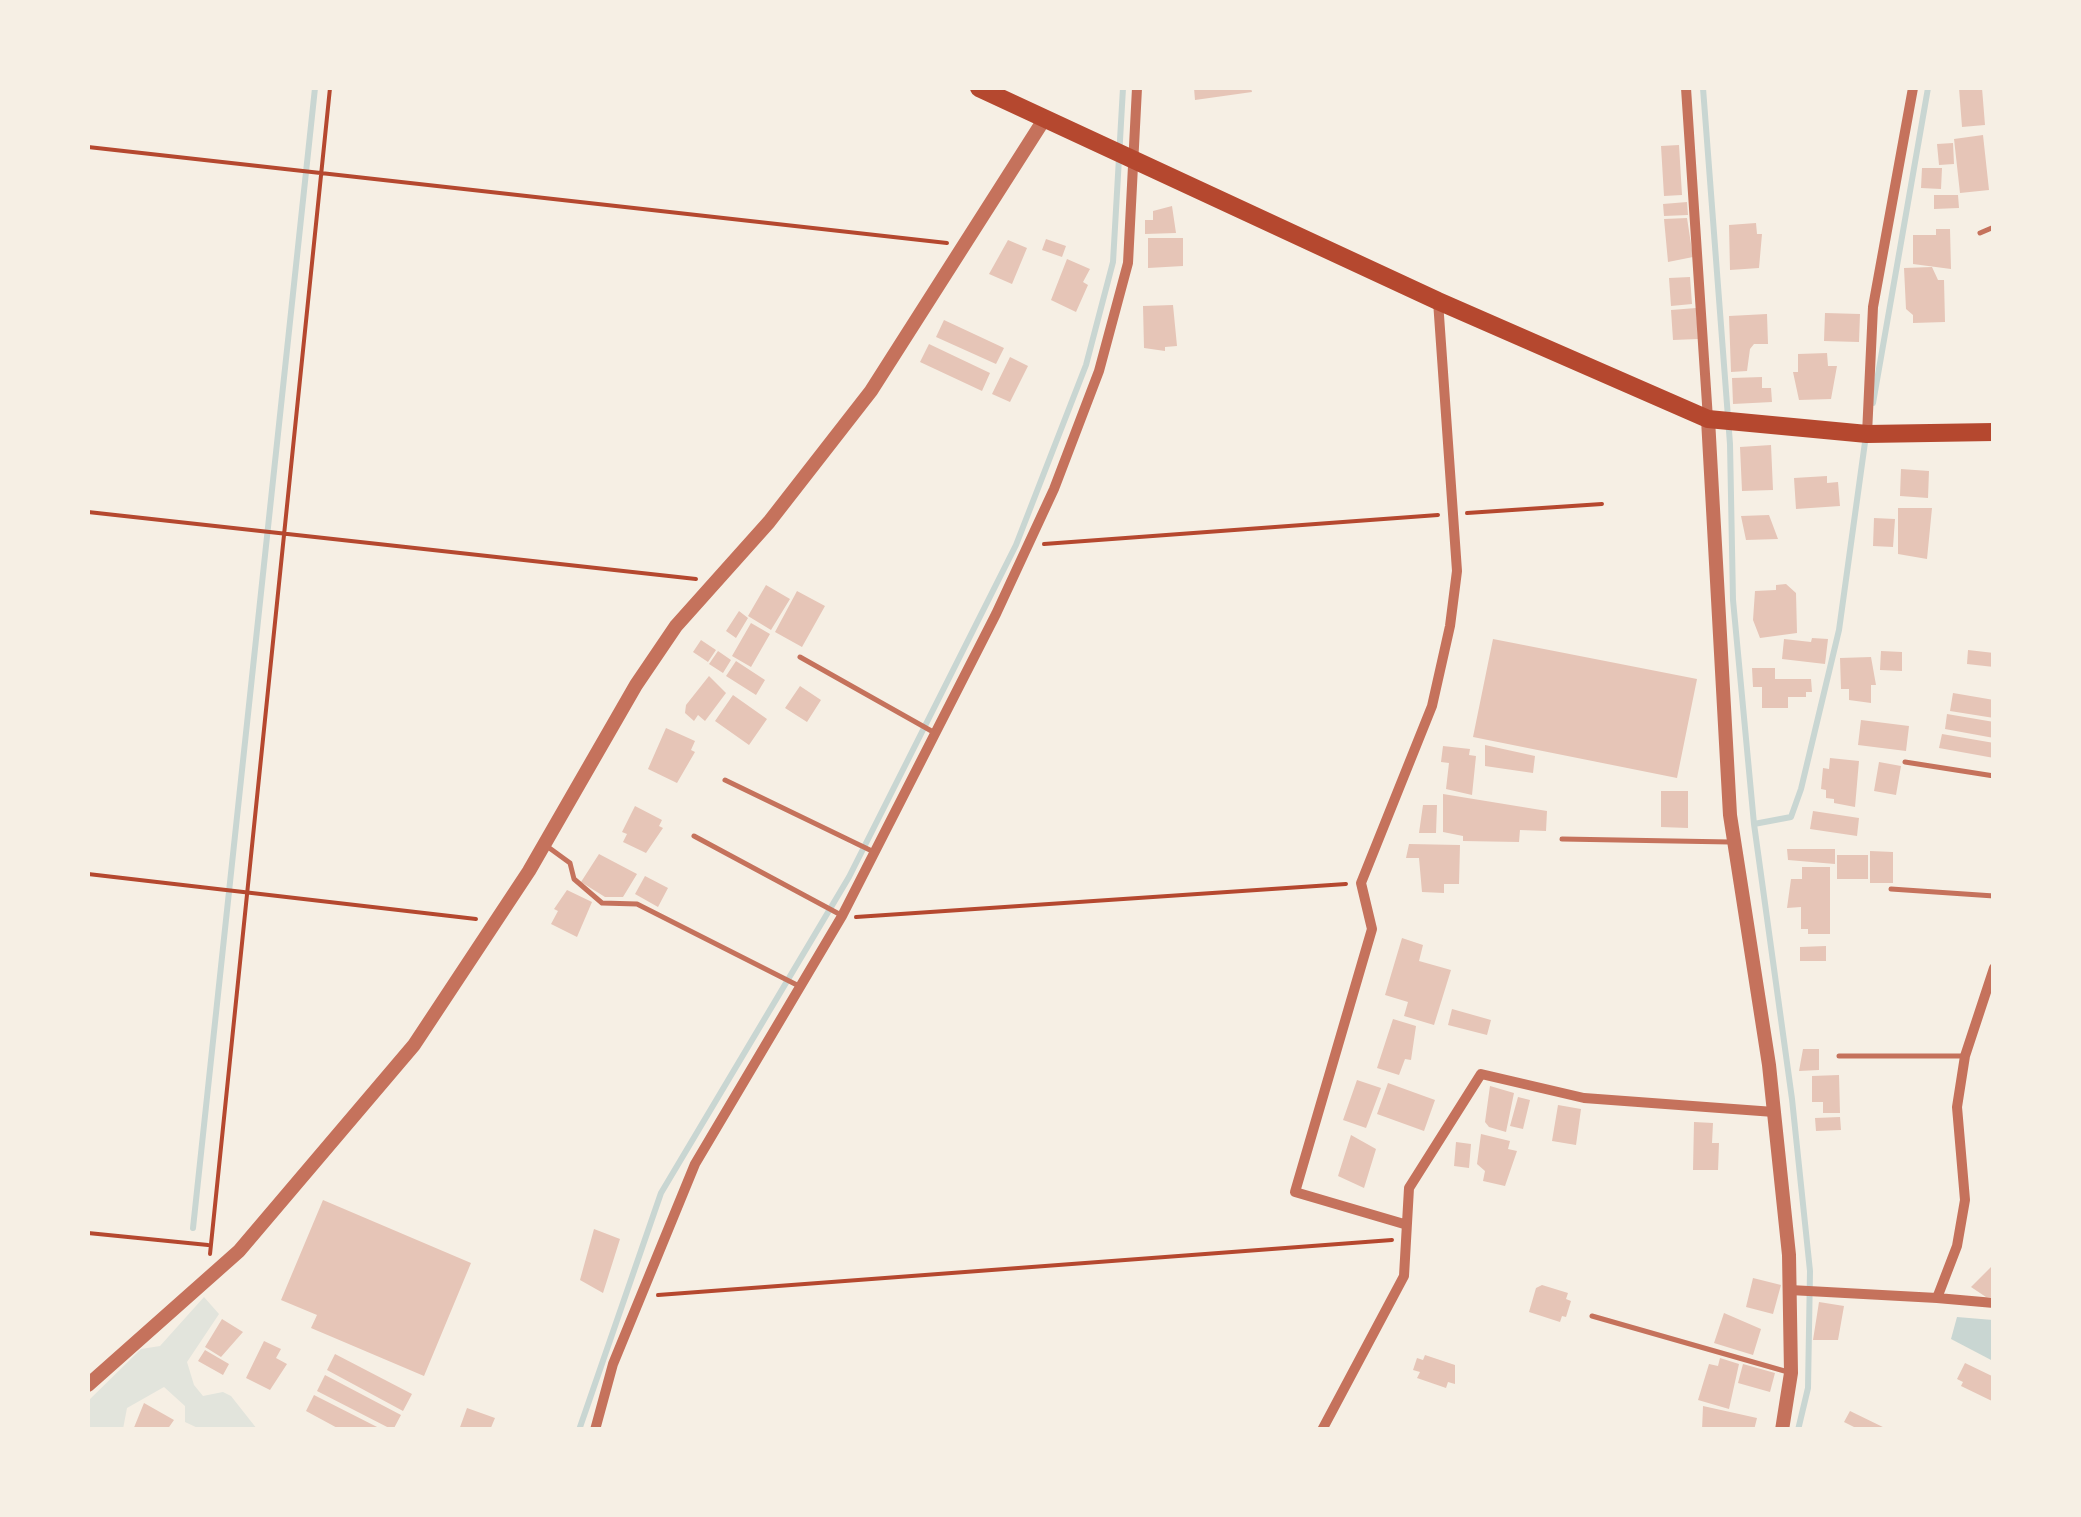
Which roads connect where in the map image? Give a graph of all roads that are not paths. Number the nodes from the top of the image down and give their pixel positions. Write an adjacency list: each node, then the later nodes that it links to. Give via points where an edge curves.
1 (979, 88): 5 (main road)
2 (1137, 88): 6 (street)
3 (1686, 88): 10 (street)
4 (1913, 88): 12 (street, via 1873,307)
5 (1045, 118): 6 (main road); 21 (street, via 871,392 676,626)
6 (1131, 158): 9 (main road); 14 (street, via 1128,263 1099,371 1029,545)
7 (1994, 227): 8 (lane)
8 (1980, 233)
9 (1438, 301): 10 (main road); 31 (street, via 1457,570 1432,706 1360,884 1372,929 1295,1192)
10 (1708, 419): 12 (main road); 20 (street)
11 (1994, 432): 12 (main road)
12 (1868, 434)
13 (800, 657): 14 (lane)
14 (935, 733): 22 (street)
15 (1905, 762): 16 (lane)
16 (1994, 776)
17 (726, 780): 22 (lane)
18 (694, 836): 25 (lane)
19 (1562, 839): 20 (lane)
20 (1733, 842): 30 (street)
21 (544, 844): 27 (lane, via 570,863 574,879 602,903 637,904); 37 (street, via 414,1046 314,1167 214,1273)
22 (874, 852): 25 (street)
23 (1891, 889): 24 (lane)
24 (1994, 896)
25 (842, 916): 27 (street)
26 (1994, 968): 29 (street)
27 (799, 986): 38 (street, via 694,1164 638,1297)
28 (1839, 1056): 29 (lane)
29 (1965, 1056): 33 (street, via 1957,1107 1965,1200)
30 (1774, 1112): 31 (street, via 1584,1098 1480,1074 1409,1188); 32 (street)
31 (1404, 1224): 39 (street, via 1404,1276)
32 (1790, 1290): 33 (street); 36 (street)
33 (1937, 1298): 34 (street)
34 (1994, 1303)
35 (1592, 1316): 36 (lane)
36 (1791, 1373): 40 (street)
37 (88, 1385)
38 (594, 1430)
39 (1322, 1430)
40 (1782, 1430)

